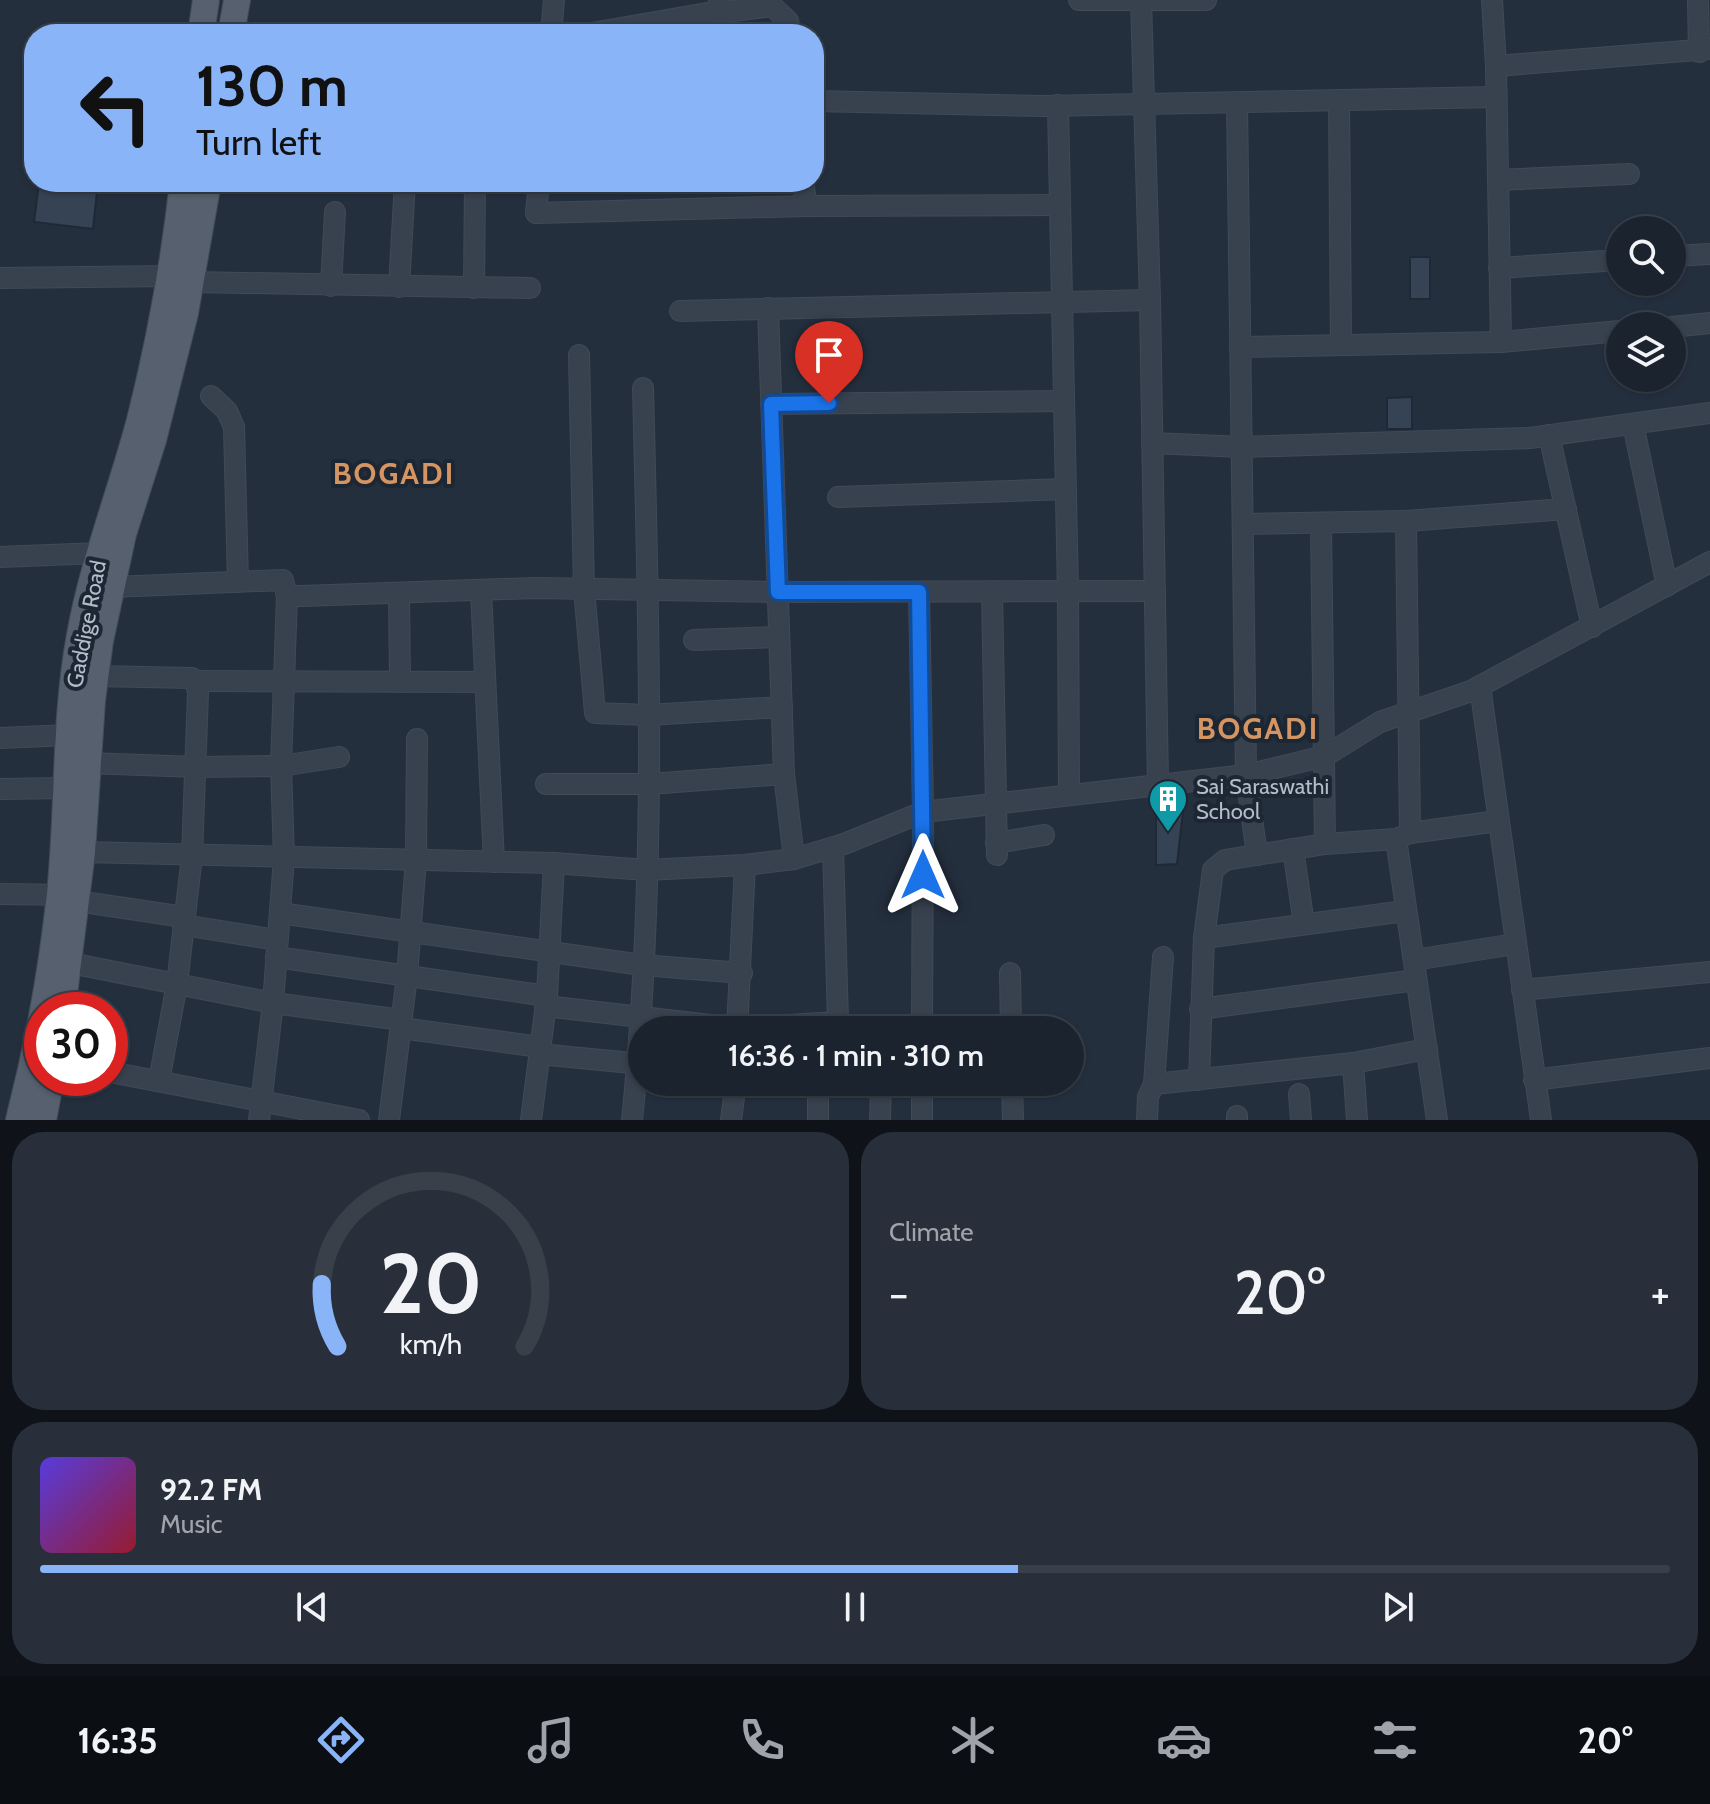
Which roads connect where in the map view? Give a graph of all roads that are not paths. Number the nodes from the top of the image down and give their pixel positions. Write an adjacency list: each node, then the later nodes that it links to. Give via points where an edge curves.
1 (206, 0): 10 (main road)
2 (237, 0): 11 (main road)
3 (554, 0): 12 (street)
4 (1079, 0): 8 (street)
5 (1206, 0): 8 (street)
6 (1492, 0): 16 (street)
7 (1698, 0): 15 (street)
8 (1141, 1): 21 (street)
9 (719, 6): 13 (street); 14 (street, via 772,6)
10 (202, 24)
11 (233, 24)
12 (552, 24)
13 (634, 24)
14 (789, 24)
15 (1704, 50): 16 (street)
16 (1496, 66): 17 (street)
17 (1496, 97): 18 (street); 24 (street)
18 (1339, 100): 20 (street); 52 (street)
19 (824, 101): 22 (street)
20 (1237, 102): 21 (street); 53 (street)
21 (1145, 104): 22 (street); 44 (street)
22 (1058, 105): 31 (street)
23 (1629, 174): 24 (street)
24 (1498, 180): 37 (street)
25 (183, 192): 39 (main road, Gaddige Road)
26 (205, 192): 39 (main road, Gaddige Road)
27 (404, 192): 41 (street)
28 (475, 192): 42 (street)
29 (538, 192): 32 (street, via 536,213)
30 (805, 192): 32 (street)
31 (1060, 205): 32 (street); 45 (street)
32 (807, 206)
33 (335, 212): 40 (street)
34 (1710, 254): 35 (street)
35 (1686, 255)
36 (1606, 261): 37 (street)
37 (1499, 268): 51 (street)
38 (0, 278): 39 (street)
39 (182, 279): 40 (street); 70 (main road, Gaddige Road); 75 (main road, Gaddige Road, via 153,440 123,534)
40 (331, 286): 41 (street)
41 (399, 287): 42 (street)
42 (474, 288): 43 (street)
43 (530, 288)
44 (1150, 300): 45 (street); 62 (street)
45 (1063, 301): 46 (street); 57 (street)
46 (768, 308): 47 (street); 58 (street)
47 (680, 311)
48 (1710, 323): 49 (street)
49 (1686, 326)
50 (1606, 332): 51 (street)
51 (1501, 342): 52 (street)
52 (1341, 345): 53 (street)
53 (1240, 347): 63 (street)
54 (579, 355): 76 (street)
55 (643, 388): 77 (street)
56 (211, 396): 73 (street, via 234,427)
57 (1064, 401): 58 (street); 64 (street)
58 (771, 404): 80 (street)
59 (1710, 413): 60 (street)
60 (1633, 424): 61 (street); 74 (street)
61 (1549, 435): 63 (street); 66 (street)
62 (1152, 443): 63 (street); 79 (street)
63 (1242, 447): 69 (street)
64 (1066, 489): 65 (street); 84 (street)
65 (838, 497)
66 (1566, 509): 67 (street); 86 (street)
67 (1406, 521): 68 (street); 96 (street)
68 (1321, 523): 69 (street); 101 (street)
69 (1243, 524): 107 (street)
70 (99, 553): 71 (street); 98 (main road, Gaddige Road, via 80,634)
71 (0, 557)
72 (1710, 562): 74 (street)
73 (238, 582): 75 (street); 85 (street, via 283,580)
74 (1667, 586): 86 (street)
75 (113, 587): 89 (main road, Gaddige Road)
76 (584, 589): 77 (street); 78 (street); 97 (street, via 595,713)
77 (648, 590): 80 (street); 97 (street)
78 (481, 591): 82 (street); 93 (street)
79 (1155, 591): 84 (street); 110 (street)
80 (778, 592): 81 (street); 87 (street)
81 (919, 592): 83 (street); 115 (street)
82 (399, 593): 85 (street); 92 (street)
83 (992, 593): 84 (street); 114 (street)
84 (1068, 593): 113 (street)
85 (287, 596): 91 (street)
86 (1592, 627): 94 (street)
87 (779, 637): 88 (street); 95 (street)
88 (694, 640)
89 (95, 676): 90 (street, via 176,676); 103 (main road, Gaddige Road)
90 (195, 681): 91 (street); 105 (street)
91 (285, 681): 92 (street); 104 (street)
92 (400, 682): 93 (street)
93 (485, 682): 128 (street)
94 (1480, 686): 96 (street); 116 (street)
95 (782, 707): 97 (street); 106 (street)
96 (1409, 711): 101 (street); 118 (street)
97 (648, 715): 109 (street)
98 (69, 735): 99 (street); 111 (main road, Gaddige Road)
99 (0, 738)
100 (417, 739): 127 (street)
101 (1325, 756): 107 (street); 119 (street)
102 (339, 757): 104 (street)
103 (87, 763): 105 (street); 122 (main road, Gaddige Road)
104 (281, 766): 105 (street); 125 (street)
105 (197, 767): 124 (street)
106 (784, 774): 109 (street); 126 (street)
107 (1246, 775): 110 (street); 123 (street)
108 (546, 784): 109 (street)
109 (649, 784): 131 (street)
110 (1158, 786): 113 (street)
111 (66, 788): 112 (street); 133 (main road, Gaddige Road)
112 (0, 789)
113 (1069, 794): 114 (street)
114 (994, 803): 115 (street); 117 (street, via 996,849)
115 (923, 812): 120 (street); 161 (street)
116 (1498, 821): 118 (street); 140 (street)
117 (1044, 835)
118 (1403, 836): 119 (street); 134 (street)
119 (1325, 844): 121 (street)
120 (833, 848): 126 (street); 160 (street)
121 (1293, 849): 123 (street); 137 (street)
122 (82, 852): 124 (street); 133 (main road, Gaddige Road)
123 (1257, 855): 139 (street, via 1225,860 1213,870)
124 (192, 856): 125 (street); 136 (street)
125 (284, 858): 127 (street); 135 (street)
126 (794, 859): 130 (street)
127 (416, 860): 128 (street); 138 (street)
128 (494, 862): 129 (street)
129 (554, 863): 131 (street); 142 (street)
130 (745, 865): 131 (street); 148 (street)
131 (646, 870): 145 (street)
132 (0, 894): 133 (street)
133 (71, 897): 136 (street); 144 (main road, Gaddige Road); 183 (main road, Gaddige Road)
134 (1405, 911): 137 (street); 146 (street)
135 (280, 913): 138 (street); 141 (street)
136 (183, 921): 141 (street); 151 (street)
137 (1304, 924): 139 (street)
138 (411, 930): 142 (street); 150 (street)
139 (1204, 938): 156 (street)
140 (1515, 944): 146 (street); 152 (street)
141 (277, 948): 150 (street); 155 (street)
142 (550, 953): 145 (street); 154 (street)
143 (1163, 957): 173 (street)
144 (70, 963): 151 (street); 153 (main road, Gaddige Road)
145 (642, 965): 148 (street); 158 (street)
146 (1415, 970): 156 (street); 164 (street)
147 (1710, 972): 152 (street)
148 (742, 973): 159 (street)
149 (1010, 973): 162 (street)
150 (407, 976): 154 (street); 163 (street)
151 (177, 984): 155 (street); 172 (street)
152 (1522, 990): 171 (street)
153 (65, 992)
154 (546, 1001): 157 (street); 165 (street)
155 (273, 1003): 163 (street); 182 (street)
156 (1200, 1009): 170 (street)
157 (634, 1016)
158 (640, 1016)
159 (738, 1016)
160 (838, 1016)
161 (922, 1016)
162 (1011, 1016)
163 (401, 1024): 165 (street); 186 (street)
164 (1427, 1049): 168 (street); 197 (street)
165 (540, 1050): 167 (street); 187 (street)
166 (1710, 1058): 171 (street)
167 (628, 1062)
168 (1353, 1063): 170 (street); 196 (street)
169 (128, 1075): 172 (street)
170 (1199, 1080): 173 (street)
171 (1534, 1080): 198 (street)
172 (159, 1081): 182 (street)
173 (1154, 1084): 194 (street)
174 (1299, 1094): 195 (street)
175 (48, 1096): 184 (main road)
176 (635, 1096): 188 (street)
177 (730, 1096): 189 (street)
178 (818, 1096): 190 (street)
179 (881, 1096): 191 (street)
180 (922, 1096): 192 (street)
181 (1012, 1096): 193 (street)
182 (260, 1110): 185 (street)
183 (19, 1120)
184 (43, 1120)
185 (359, 1120)
186 (389, 1120)
187 (531, 1120)
188 (632, 1120)
189 (731, 1120)
190 (818, 1120)
191 (880, 1120)
192 (922, 1120)
193 (1013, 1120)
194 (1147, 1120)
195 (1301, 1120)
196 (1357, 1120)
197 (1437, 1120)
198 (1541, 1120)

